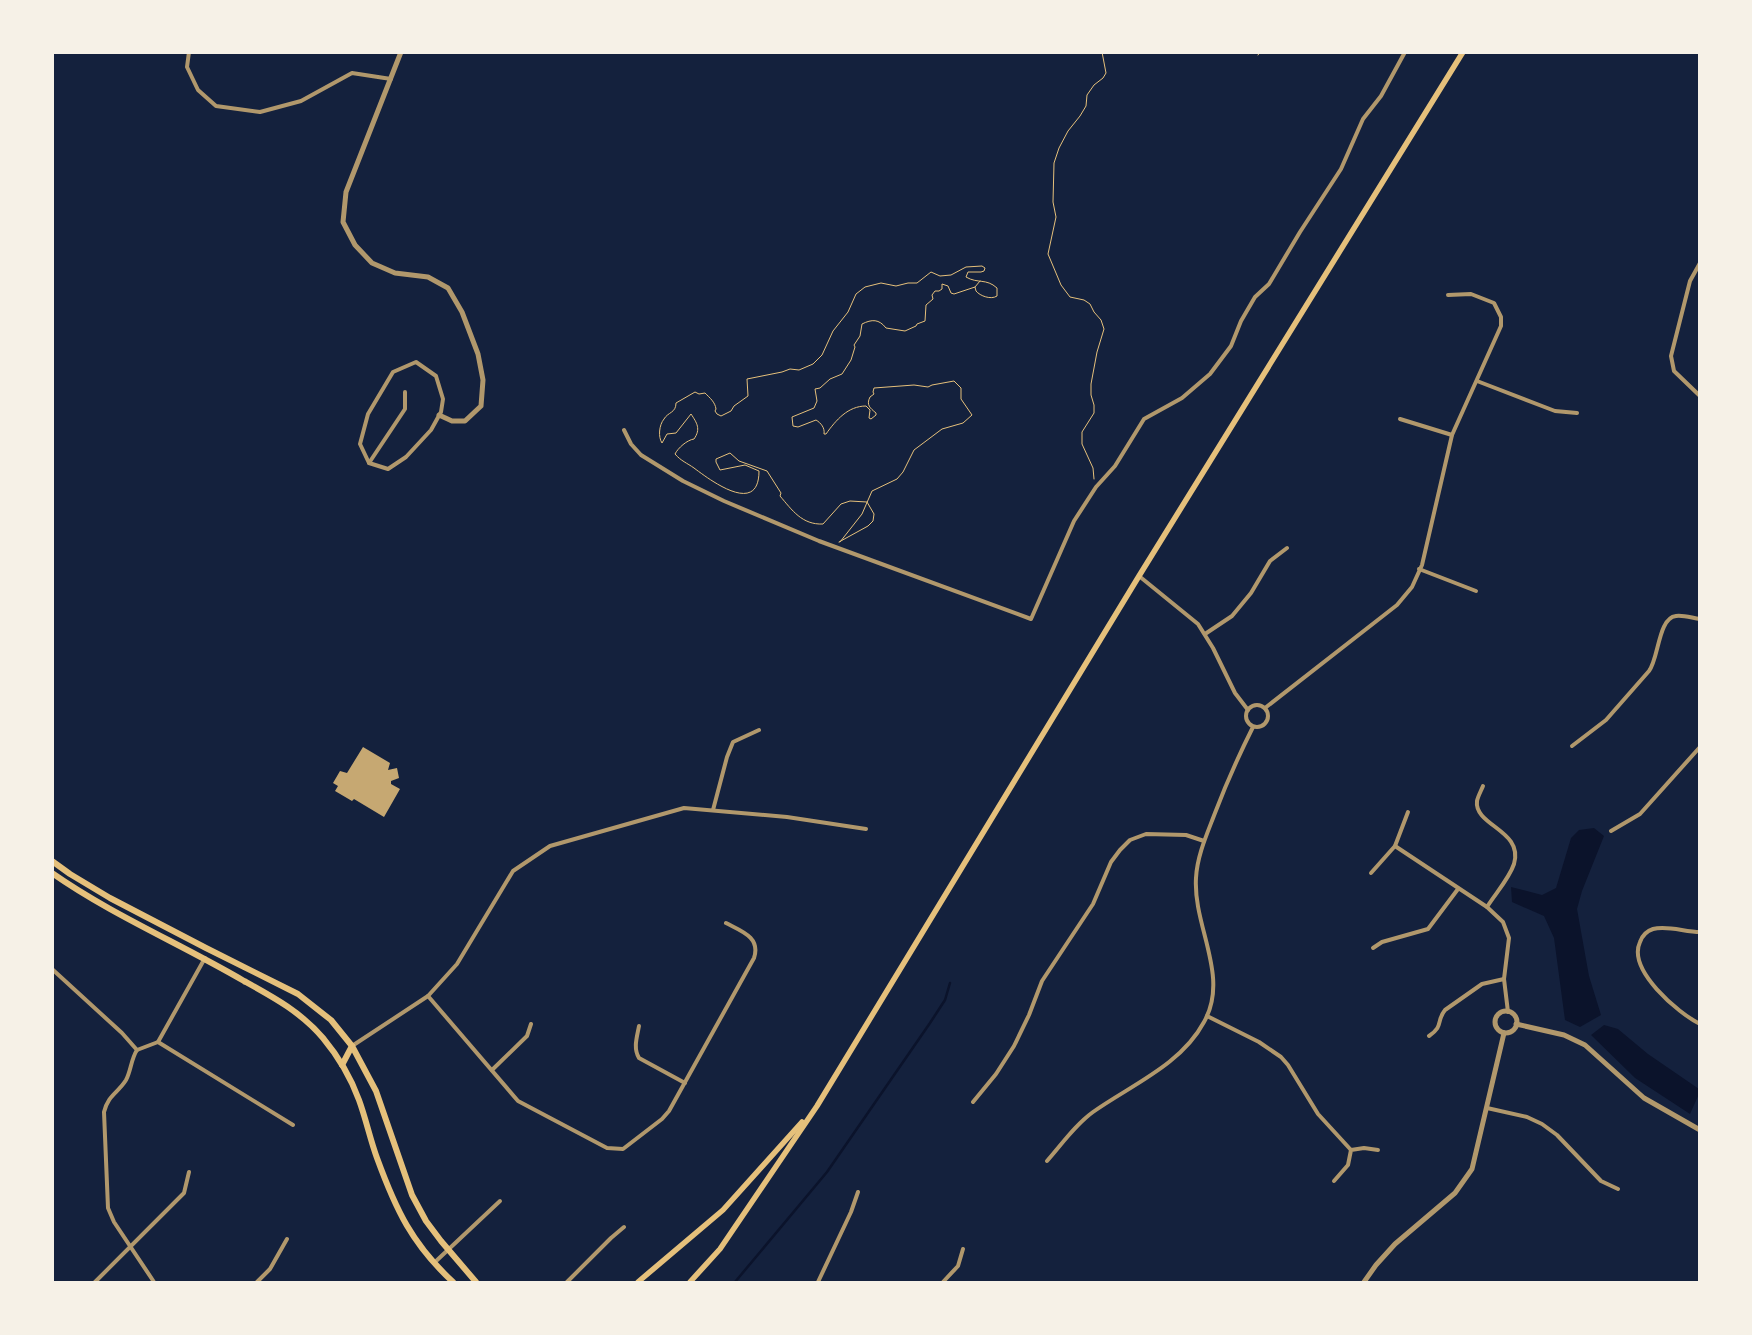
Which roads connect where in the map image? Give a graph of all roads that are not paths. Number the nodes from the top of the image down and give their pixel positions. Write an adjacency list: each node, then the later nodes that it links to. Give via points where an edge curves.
1 (189, 52): 5 (street, via 187,67 198,90 216,106 260,112 301,101 352,73)
2 (401, 52): 5 (street)
3 (1405, 52): 14 (street, via 1381,96 1363,119 1341,169 1269,284 1255,298 1231,346 1210,374 1182,398 1144,419 1115,466 1092,492 1074,521 1031,619 724,501 641,455)
4 (1463, 52): 19 (main road)
5 (391, 79): 12 (street, via 346,192 343,222 355,245 372,263 395,274 428,277 448,288 462,312 478,354 483,380 481,406 465,421 452,421)
6 (1700, 263): 10 (street, via 1690,281 1671,356 1674,371)
7 (1448, 295): 8 (street, via 1471,294 1494,303 1501,317)
8 (1477, 381): 11 (street, via 1555,411); 15 (street)
9 (405, 392): 16 (street, via 405,409)
10 (1700, 396)
11 (1577, 413)
12 (439, 415): 16 (street, via 431,430 406,457 388,469); 16 (street, via 443,399 436,376 416,362 394,372 368,414 360,444)
13 (1400, 419): 15 (street)
14 (624, 430)
15 (1452, 435): 18 (street)
16 (369, 463)
17 (1288, 548): 22 (street, via 1270,561 1251,593 1232,616)
18 (1420, 569): 20 (street); 23 (street, via 1412,587 1397,605)
19 (1139, 576): 22 (street, via 1198,624); 63 (main road)
20 (1476, 591)
21 (1700, 619): 27 (street, via 1683,615 1671,617 1663,627 1654,664 1649,671 1606,720)
22 (1205, 634): 24 (street)
23 (1265, 708): 24 (street, via 1258,705); 25 (street, via 1269,715 1267,722 1261,727)
24 (1248, 710): 25 (street, via 1247,721)
25 (1253, 727): 34 (street, via 1233,767)
26 (759, 730): 30 (street, via 733,742)
27 (1572, 746)
28 (1700, 747): 33 (street, via 1640,814)
29 (1483, 786): 40 (street, via 1477,807 1508,837 1514,847 1515,859 1511,872)
30 (713, 810): 32 (street, via 787,817); 47 (street, via 684,808 550,846 513,871 457,964)
31 (1408, 812): 35 (street)
32 (866, 830)
33 (1612, 831)
34 (1204, 841): 49 (street, via 1196,881 1199,919 1214,981 1212,1005); 62 (street, via 1186,835 1146,834 1130,840 1120,850 1092,904 1042,981 1014,1046)
35 (1395, 846): 38 (street); 39 (street)
36 (52, 861): 57 (main road, via 110,898 298,994 331,1020)
37 (52, 873): 44 (main road, via 93,899)
38 (1371, 873)
39 (1458, 889): 40 (street); 43 (street, via 1428,929 1382,942)
40 (1487, 907): 46 (street, via 1507,930 1509,946)
41 (726, 923): 61 (street, via 753,939 756,952)
42 (1700, 932): 52 (street, via 1655,929 1644,936 1637,954 1664,998)
43 (1374, 948)
44 (205, 958): 56 (street); 59 (main road, via 308,1020)
45 (52, 969): 58 (street)
46 (1504, 979): 48 (street); 55 (street, via 1482,984 1445,1010 1439,1028)
47 (428, 996): 57 (street); 60 (street)
48 (1508, 1012): 51 (street, via 1515,1016); 54 (street, via 1500,1013 1495,1020 1497,1028)
49 (1207, 1016): 67 (street, via 1259,1042 1280,1057 1318,1114); 69 (street, via 1193,1039 1177,1056 1085,1118)
50 (531, 1024): 60 (street, via 527,1036)
51 (1516, 1024): 54 (street, via 1512,1031); 66 (street, via 1564,1035 1585,1045 1644,1098)
52 (1700, 1024)
53 (639, 1026): 61 (street, via 636,1047 639,1058)
54 (1504, 1033): 64 (street)
55 (1429, 1036)
56 (158, 1042): 58 (street); 65 (street)
57 (352, 1046): 59 (main road); 79 (main road, via 376,1092 412,1195 426,1221)
58 (137, 1050): 77 (street, via 126,1080 109,1098 104,1112 108,1208)
59 (342, 1065): 80 (main road, via 359,1099 397,1209 410,1233)
60 (492, 1070): 61 (street, via 518,1101 616,1150 623,1149 662,1118)
61 (685, 1083)
62 (973, 1102)
63 (817, 1106): 87 (main road, via 723,1210); 88 (main road, via 720,1249)
64 (1487, 1108): 72 (street, via 1542,1124 1558,1135 1602,1182); 91 (street, via 1472,1169 1455,1193 1395,1244)
65 (293, 1125)
66 (1700, 1130)
67 (1351, 1150): 68 (street); 71 (street, via 1348,1165)
68 (1378, 1150)
69 (1047, 1161)
70 (189, 1172): 77 (street, via 184,1193)
71 (1334, 1181)
72 (1618, 1189)
73 (858, 1192): 89 (street)
74 (500, 1201): 79 (street)
75 (624, 1227): 86 (street)
76 (287, 1239): 83 (street, via 270,1269)
77 (130, 1246): 81 (street); 82 (street)
78 (963, 1249): 90 (street, via 958,1266)
79 (448, 1250): 80 (street); 85 (main road)
80 (434, 1263): 84 (main road)
81 (95, 1282)
82 (154, 1282)
83 (257, 1282)
84 (453, 1282)
85 (476, 1282)
86 (567, 1282)
87 (638, 1282)
88 (690, 1282)
89 (818, 1282)
90 (943, 1282)
91 (1364, 1282)

